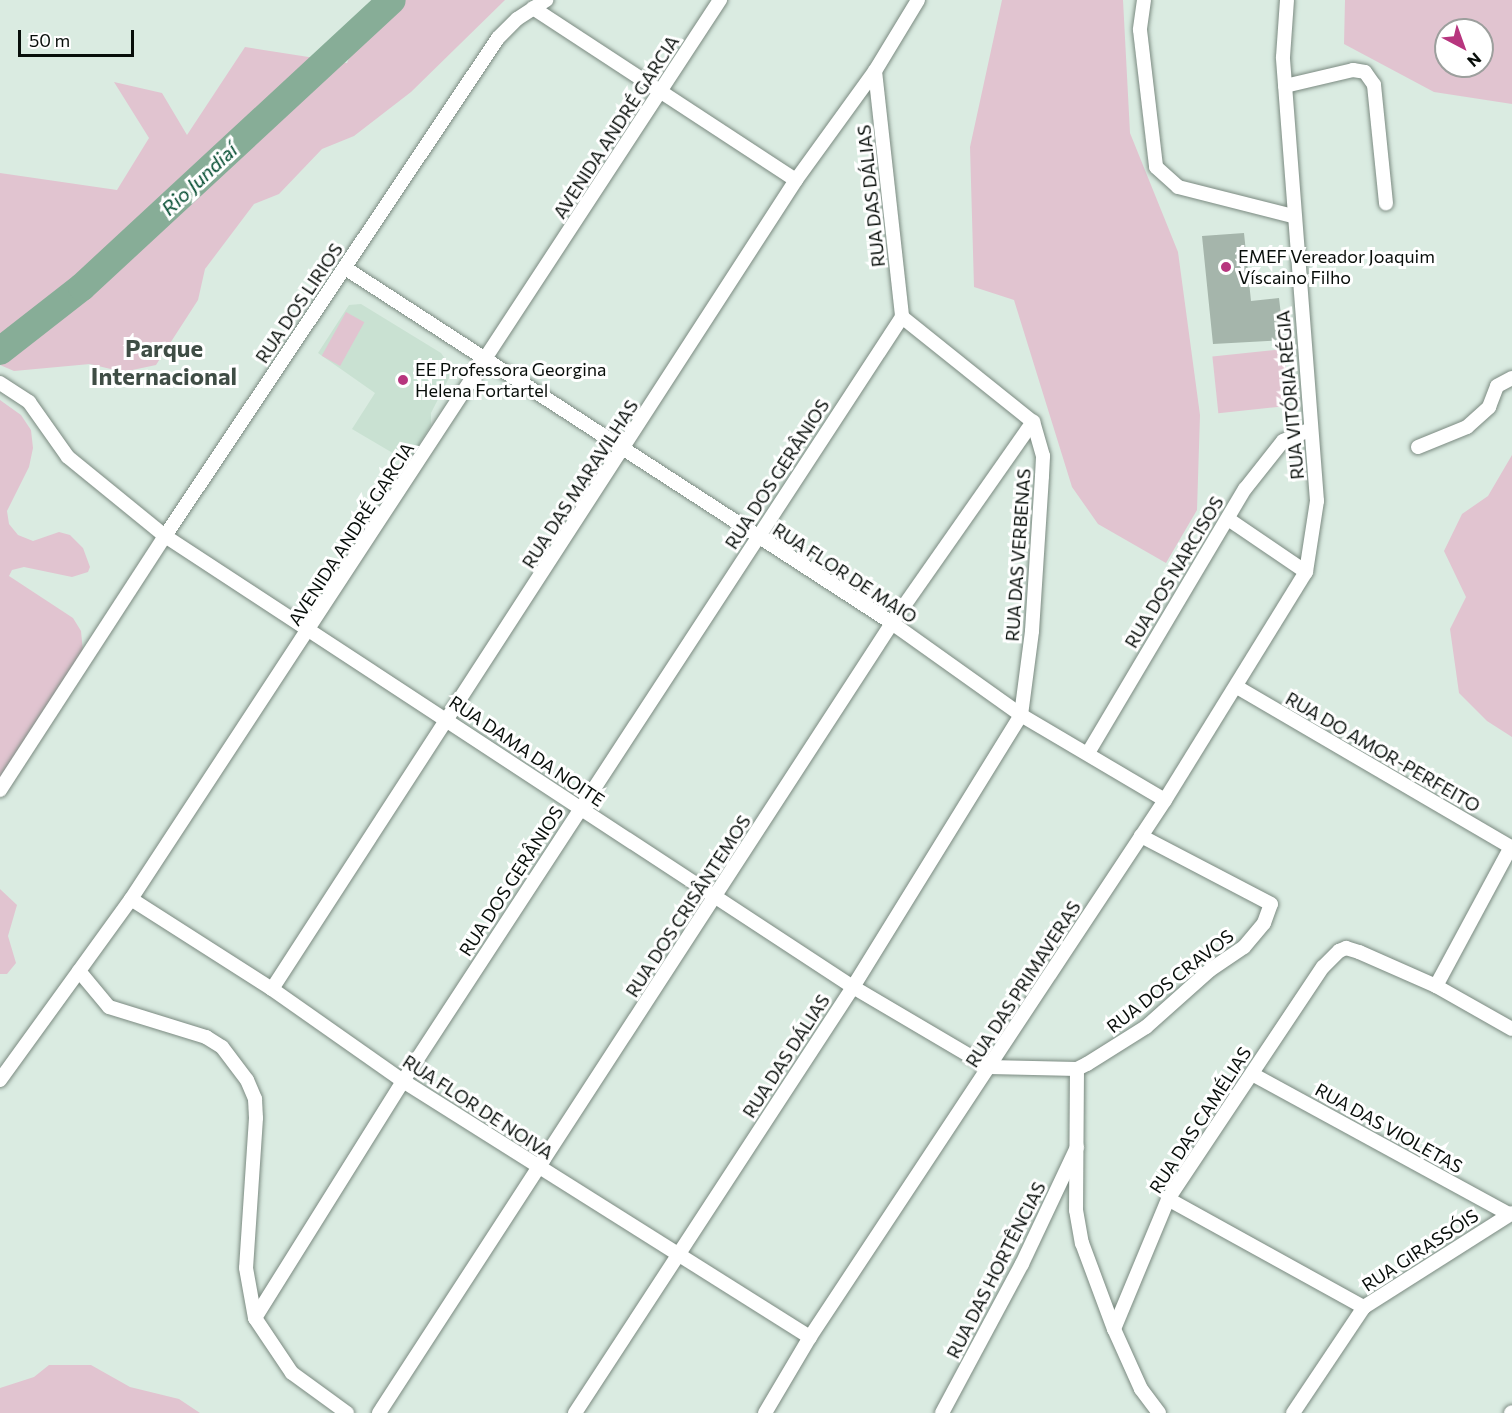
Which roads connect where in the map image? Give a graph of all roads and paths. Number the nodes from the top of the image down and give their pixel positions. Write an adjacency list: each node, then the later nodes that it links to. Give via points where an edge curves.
1 (546, 0): 6 (street, RUA DOS LIRIOS)
2 (720, 0): 9 (street, AVENIDA ANDRÉ GARCIA)
3 (918, 0): 7 (street, RUA DAS MARAVILHAS)
4 (1144, 0): 12 (street, via 1140,30 1156,167 1167,180 1193,192)
5 (1287, 0): 8 (street, RUA VITÓRIA RÉGIA)
6 (533, 8): 9 (street); 13 (street, RUA DOS LIRIOS, via 502,33)
7 (875, 71): 10 (street, RUA DAS MARAVILHAS); 14 (street, RUA DAS DÁLIAS)
8 (1285, 86): 11 (street, via 1353,70 1365,72 1374,86); 12 (street, RUA VITÓRIA RÉGIA)
9 (662, 91): 10 (street); 15 (street, AVENIDA ANDRÉ GARCIA)
10 (796, 180): 21 (street, RUA DAS MARAVILHAS)
11 (1386, 203)
12 (1293, 216): 19 (street, RUA VITÓRIA RÉGIA)
13 (345, 268): 15 (street, RUA FLOR DE MAIO); 23 (street, RUA DOS LIRIOS)
14 (902, 317): 18 (street); 24 (street, RUA DOS GERÂNIOS)
15 (484, 361): 21 (street, RUA FLOR DE MAIO); 27 (street, AVENIDA ANDRÉ GARCIA)
16 (1512, 378): 20 (street, via 1497,386 1489,407 1467,427)
17 (0, 383): 23 (street, RUA DAMA DA NOITE, via 29,402 68,457)
18 (1033, 422): 26 (street, RUA DOS CRISÂNTEMOS); 29 (street, RUA DAS VERBENAS, via 1043,456 1032,631)
19 (1311, 429): 22 (street, RUA DOS NARCISOS, via 1283,441 1269,454); 25 (street, RUA VITÓRIA RÉGIA, via 1317,501)
20 (1418, 447)
21 (624, 449): 24 (street, RUA FLOR DE MAIO); 30 (street, RUA DAS MARAVILHAS)
22 (1228, 519): 25 (street); 31 (street, RUA DOS NARCISOS)
23 (165, 536): 27 (street, RUA DAMA DA NOITE); 32 (street, RUA DOS LIRIOS)
24 (756, 537): 26 (street, RUA FLOR DE MAIO); 34 (street, RUA DOS GERÂNIOS)
25 (1306, 572): 28 (street, RUA DAS PRIMAVERAS)
26 (892, 623): 29 (street, RUA FLOR DE MAIO); 37 (street, RUA DOS CRISÂNTEMOS)
27 (311, 628): 30 (street, RUA DAMA DA NOITE); 38 (street, AVENIDA ANDRÉ GARCIA)
28 (1237, 687): 33 (street, RUA DAS PRIMAVERAS); 36 (street, RUA DO AMOR-PERFEITO)
29 (1021, 715): 31 (street); 41 (street, RUA DAS DÁLIAS)
30 (448, 720): 34 (street, RUA DAMA DA NOITE); 42 (street, RUA DAS MARAVILHAS)
31 (1088, 753): 33 (street)
32 (0, 790)
33 (1165, 800): 35 (street, RUA DAS PRIMAVERAS)
34 (580, 809): 37 (street, RUA DAMA DA NOITE); 48 (street, RUA DOS GERÂNIOS)
35 (1141, 836): 44 (street, RUA DAS PRIMAVERAS); 45 (street, RUA DOS CRAVOS, via 1271,904 1264,923 1244,946 1210,970 1146,1027)
36 (1511, 848): 40 (street)
37 (716, 897): 41 (street, RUA DAMA DA NOITE); 50 (street, RUA DOS CRISÂNTEMOS)
38 (131, 899): 39 (street, AVENIDA ANDRÉ GARCIA); 42 (street, RUA FLOR DE NOIVA)
39 (79, 971): 47 (street, AVENIDA ANDRÉ GARCIA); 55 (street, via 109,1007 206,1037 222,1047 247,1080 255,1099 256,1118 246,1269)
40 (1436, 986): 43 (street); 46 (street, RUA DAS CAMÉLIAS, via 1346,948 1323,967)
41 (852, 987): 44 (street, RUA DAMA DA NOITE); 53 (street, RUA DAS DÁLIAS)
42 (272, 989): 48 (street, RUA FLOR DE NOIVA)
43 (1512, 1029)
44 (989, 1067): 45 (street, RUA DAMA DA NOITE); 57 (street, RUA DAS PRIMAVERAS)
45 (1077, 1069): 49 (street)
46 (1252, 1074): 51 (street, RUA DAS CAMÉLIAS); 52 (street, RUA DAS VIOLETAS)
47 (0, 1080)
48 (403, 1081): 50 (street, RUA FLOR DE NOIVA); 55 (street, RUA DOS GERÂNIOS)
49 (1079, 1142): 56 (street, via 1076,1210 1082,1243); 62 (street, RUA DAS HORTÊNCIAS, via 1022,1264)
50 (539, 1169): 53 (street, RUA FLOR DE NOIVA); 59 (street, RUA DOS CRISÂNTEMOS)
51 (1168, 1198): 54 (street); 56 (street, RUA DAS CAMÉLIAS)
52 (1511, 1214): 54 (street, RUA GIRASSÓIS)
53 (675, 1256): 57 (street, RUA FLOR DE NOIVA); 60 (street, RUA DAS DÁLIAS)
54 (1364, 1307): 64 (street, RUA GIRASSÓIS)
55 (255, 1318): 58 (street, via 292,1373)
56 (1114, 1329): 63 (street, via 1141,1389)
57 (810, 1337): 61 (street, RUA DAS PRIMAVERAS)
58 (347, 1413)
59 (379, 1413)
60 (574, 1413)
61 (765, 1413)
62 (942, 1413)
63 (1159, 1413)
64 (1293, 1413)

